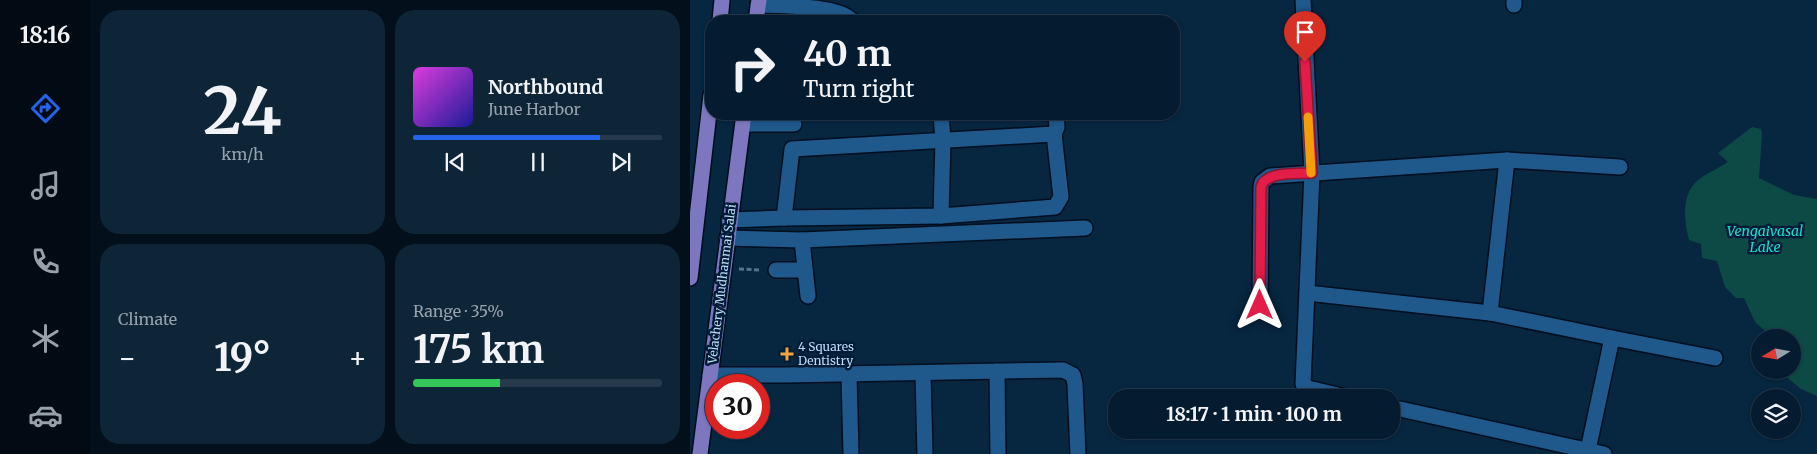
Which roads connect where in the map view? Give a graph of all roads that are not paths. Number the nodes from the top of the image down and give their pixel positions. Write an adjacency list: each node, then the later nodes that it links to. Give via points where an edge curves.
1 (722, 0): 4 (main road)
2 (1303, 0): 17 (street)
3 (759, 2): 5 (main road); 6 (street, via 824,9)
4 (721, 15)
5 (757, 15)
6 (846, 15)
7 (707, 120): 18 (main road)
8 (744, 120): 21 (main road, Velachery Mudhanmai Salai)
9 (794, 120): 14 (street)
10 (941, 120): 13 (street)
11 (1056, 120): 12 (street)
12 (1054, 134): 13 (street); 19 (street, via 1061,197 1055,207)
13 (943, 140): 14 (street); 19 (street)
14 (792, 149): 20 (street)
15 (1507, 160): 16 (street); 17 (street); 31 (street)
16 (1620, 167)
17 (1312, 173): 28 (street); 30 (street, via 1270,176 1262,182)
18 (694, 202): 27 (main road)
19 (941, 216): 20 (street)
20 (784, 218): 21 (street)
21 (729, 220): 23 (main road, Velachery Mudhanmai Salai)
22 (1085, 228): 24 (street)
23 (727, 238): 24 (street); 36 (main road, Velachery Mudhanmai Salai)
24 (802, 240): 26 (street)
25 (776, 270): 26 (street)
26 (805, 270): 29 (street)
27 (690, 278)
28 (1307, 293): 31 (street); 39 (street, via 1303,384)
29 (808, 296)
30 (1260, 305)
31 (1490, 313): 32 (street)
32 (1612, 338): 33 (street); 42 (street)
33 (1715, 358)
34 (997, 371): 35 (street); 46 (street); 47 (street, via 1063,370 1073,375)
35 (923, 372): 37 (street); 45 (street)
36 (710, 374)
37 (849, 374): 38 (street); 44 (street)
38 (770, 375)
39 (1312, 389)
40 (1400, 409): 42 (street)
41 (705, 414): 43 (main road, Velachery Mudhanmai Salai)
42 (1588, 450): 48 (street)
43 (700, 454)
44 (851, 454)
45 (924, 454)
46 (998, 454)
47 (1078, 454)
48 (1604, 454)

